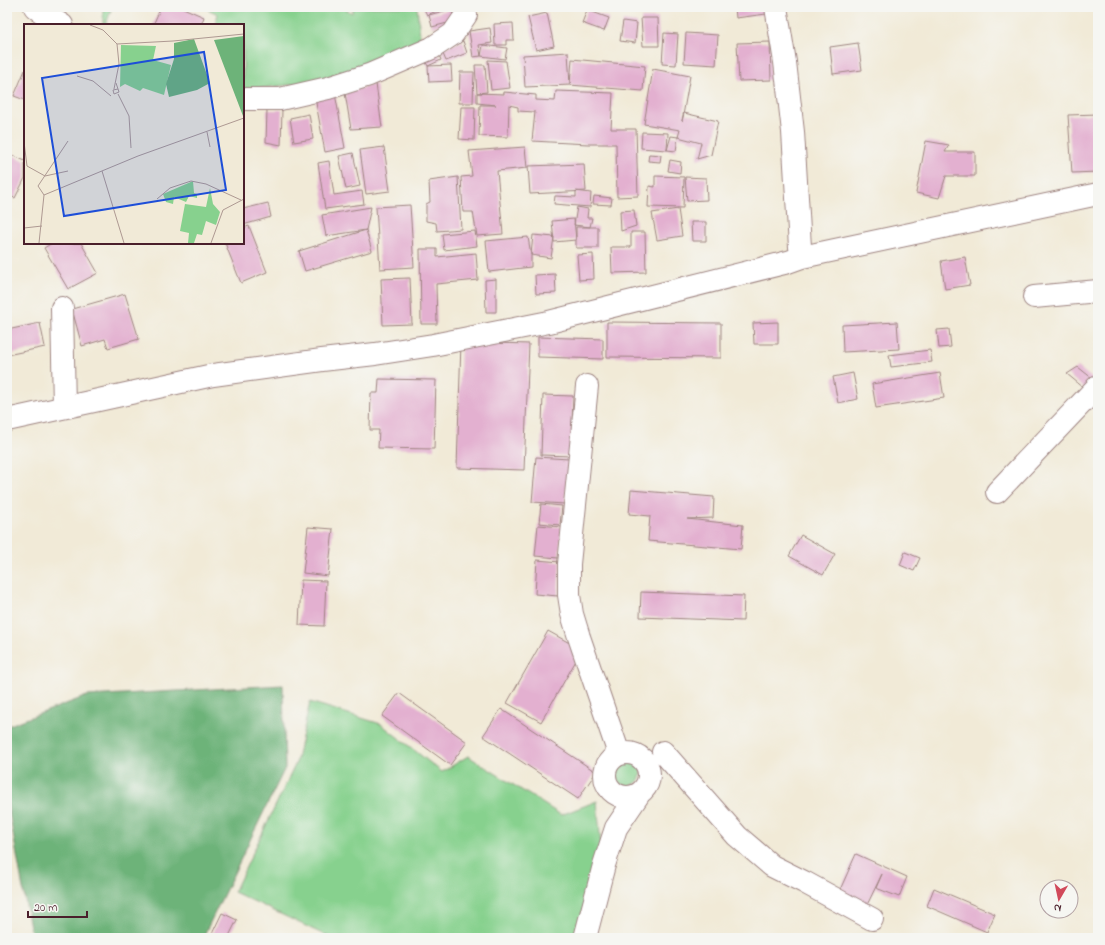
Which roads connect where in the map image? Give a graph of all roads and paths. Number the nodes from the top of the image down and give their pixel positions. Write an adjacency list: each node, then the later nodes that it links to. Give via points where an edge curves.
1 (35, 7): 4 (street)
2 (776, 7): 7 (street, via 793,132)
3 (466, 15): 5 (street, via 453,34 432,48 369,75 280,99)
4 (60, 24)
5 (244, 99)
6 (1098, 194): 7 (street)
7 (802, 257): 13 (street, via 548,322 433,345 213,375)
8 (1098, 291): 9 (street)
9 (1034, 297)
10 (62, 308): 13 (street)
11 (587, 386): 17 (street, via 569,564 569,596 579,637)
12 (1098, 386): 15 (street)
13 (64, 407): 14 (street)
14 (7, 420)
15 (997, 492)
16 (663, 752): 21 (street, via 737,836 772,866)
17 (620, 754): 18 (street, via 608,763 605,770 604,777); 19 (street, via 634,754 641,758 649,770 648,784)
18 (610, 791): 19 (street, via 624,798); 20 (street)
19 (639, 794): 20 (street)
20 (616, 828): 22 (street)
21 (872, 919)
22 (585, 938)

